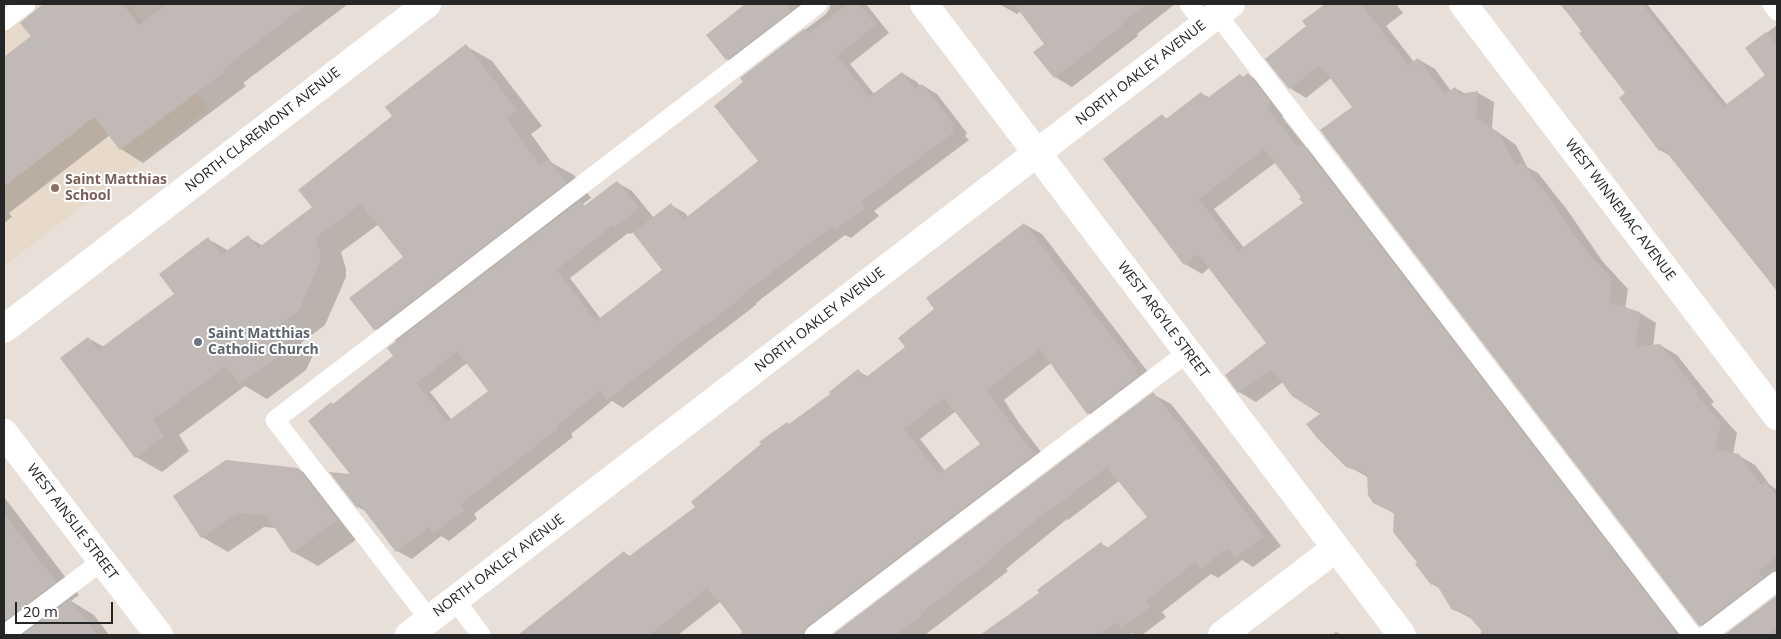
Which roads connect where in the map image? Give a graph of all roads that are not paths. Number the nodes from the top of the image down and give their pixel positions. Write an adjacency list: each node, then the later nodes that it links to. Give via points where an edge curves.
1 (26, 4): 9 (lane)
2 (426, 4): 11 (street, NORTH CLAREMONT AVENUE)
3 (818, 4): 19 (lane, via 275,420)
4 (924, 4): 10 (street, WEST ARGYLE STREET)
5 (1462, 4): 13 (street, WEST WINNEMAC AVENUE)
6 (1772, 4): 8 (lane)
7 (1210, 11): 10 (street, NORTH OAKLEY AVENUE); 26 (lane)
8 (1777, 11)
9 (4, 21)
10 (1037, 152): 12 (street, WEST ARGYLE STREET); 18 (street, NORTH OAKLEY AVENUE)
11 (4, 329)
12 (1188, 352): 15 (street, WEST ARGYLE STREET); 23 (lane)
13 (1777, 416)
14 (4, 433): 16 (street, WEST AINSLIE STREET)
15 (1336, 548): 24 (street); 25 (street, WEST ARGYLE STREET)
16 (102, 561): 20 (lane); 21 (street, WEST AINSLIE STREET)
17 (1777, 581): 27 (lane)
18 (455, 600): 19 (street, NORTH OAKLEY AVENUE); 22 (lane)
19 (419, 627)
20 (4, 635)
21 (159, 635)
22 (481, 635)
23 (814, 635)
24 (1222, 635)
25 (1402, 635)
26 (1692, 635)
27 (1706, 635)

